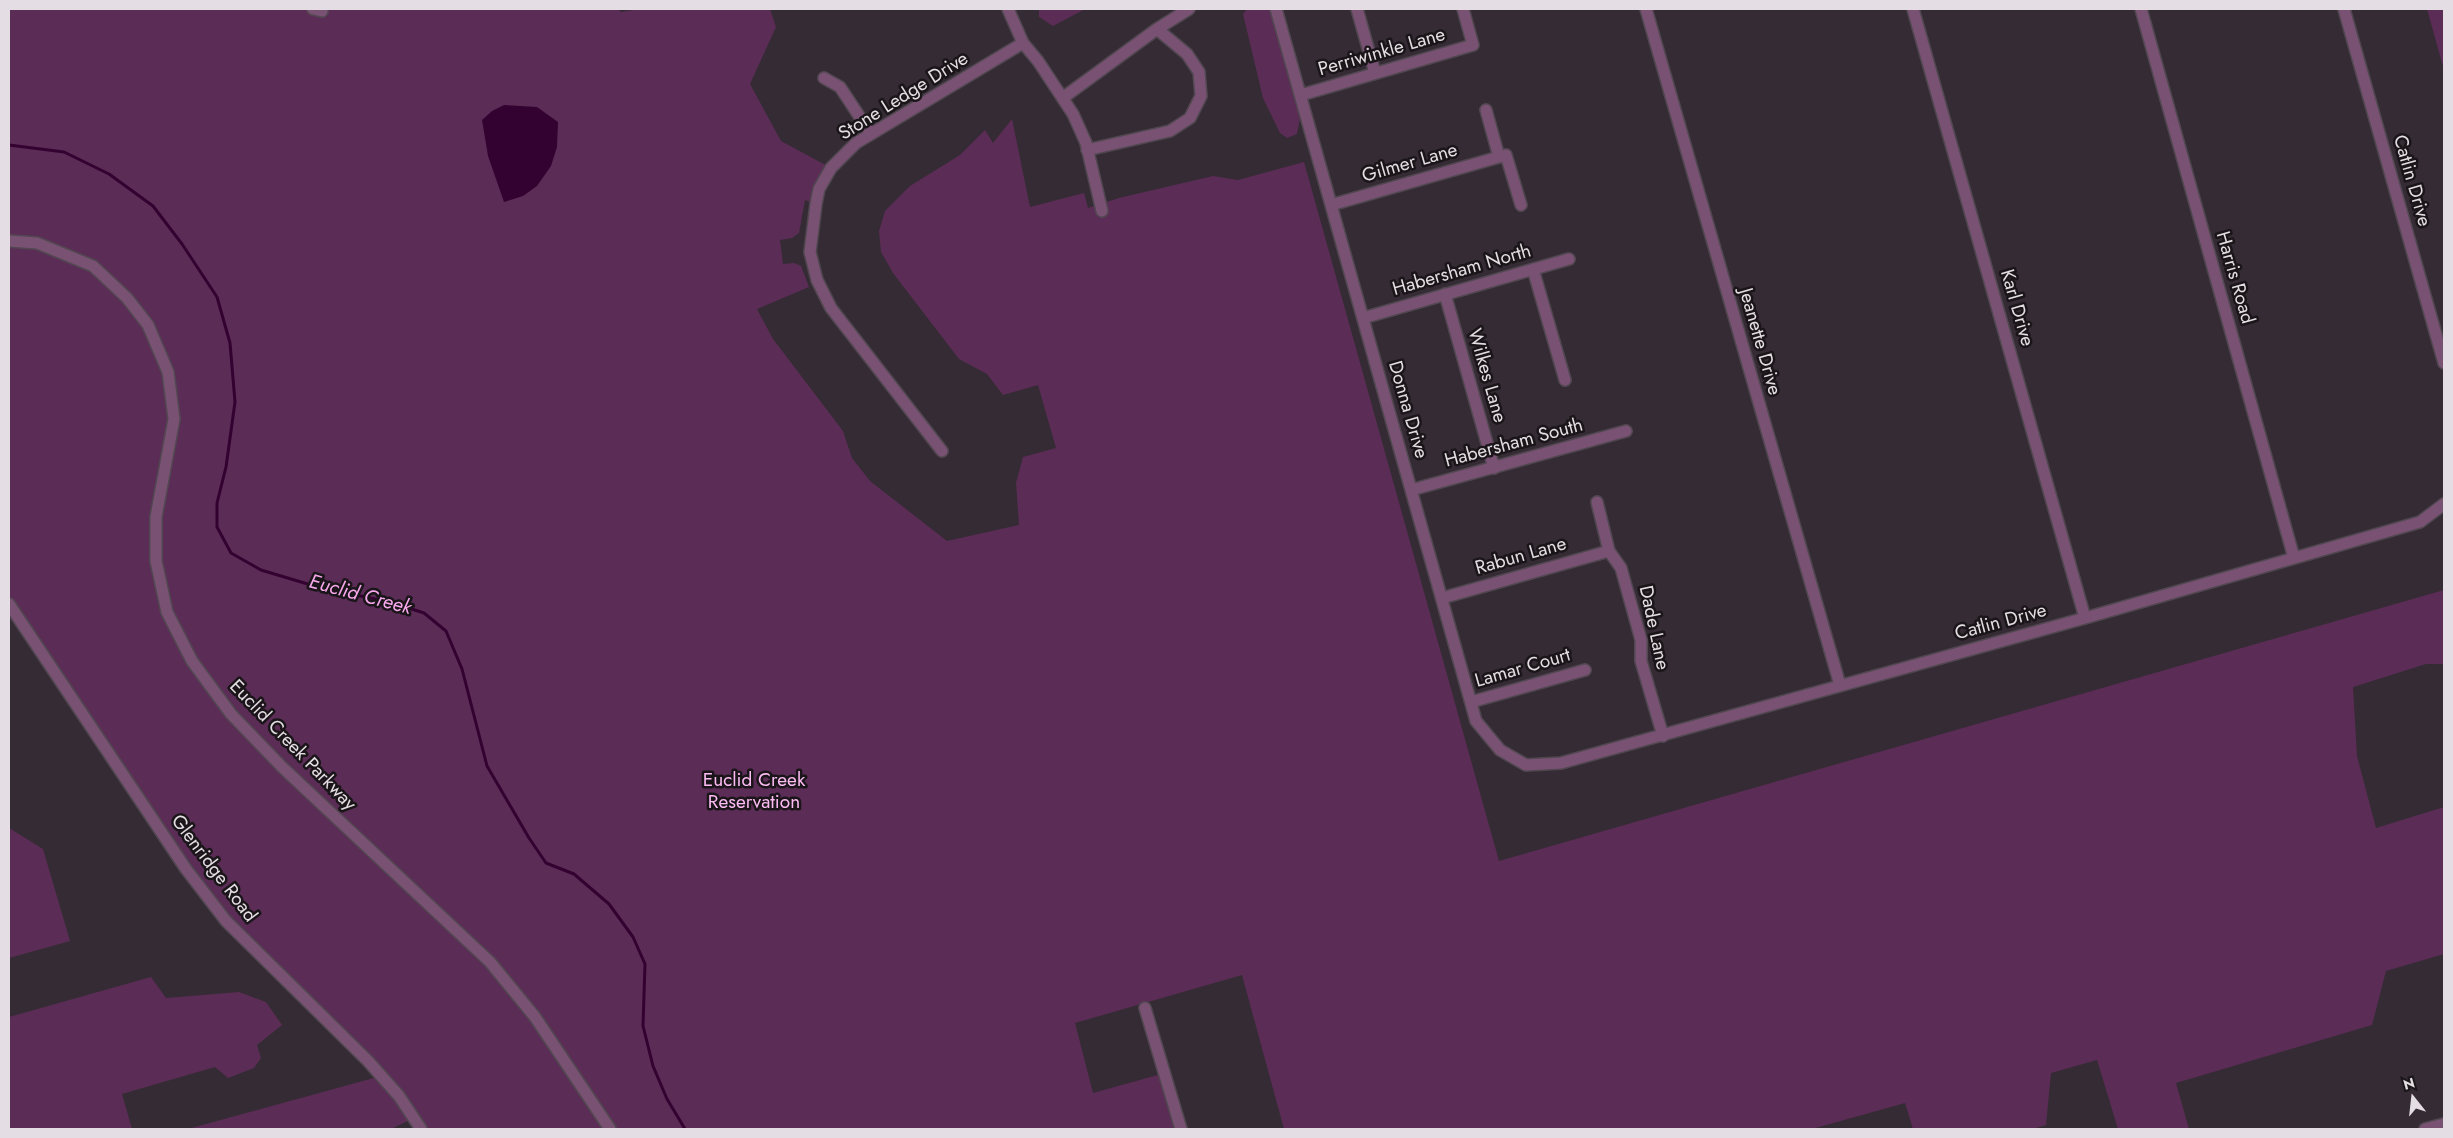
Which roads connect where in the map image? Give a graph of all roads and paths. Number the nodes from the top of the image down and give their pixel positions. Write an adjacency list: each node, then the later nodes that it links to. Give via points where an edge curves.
1 (1008, 9): 11 (street)
2 (1189, 9): 10 (street)
3 (1276, 9): 14 (street, Donna Drive)
4 (1357, 9): 12 (street)
5 (1463, 9): 12 (street, Perriwinkle Lane, via 1473,45)
6 (1646, 9): 42 (street, Jeanette Drive)
7 (1913, 9): 40 (street, Karl Drive)
8 (2141, 9): 37 (street, Harris Road)
9 (2344, 9): 28 (street, Catlin Drive)
10 (1157, 29): 15 (street); 18 (street, via 1187,54 1199,72 1201,96 1190,118 1170,131)
11 (1023, 43): 15 (street); 17 (street, Stone Ledge Drive)
12 (1375, 73): 14 (street, Perriwinkle Lane)
13 (824, 78): 17 (street, via 840,87)
14 (1301, 95): 20 (street, Donna Drive)
15 (1064, 96): 18 (street)
16 (1486, 110): 19 (street)
17 (871, 134): 31 (street, Stone Ledge Drive, via 831,168 819,189 810,252 817,280 831,308)
18 (1088, 150): 22 (street)
19 (1499, 157): 20 (street, Gilmer Lane); 21 (street, via 1506,155)
20 (1331, 205): 27 (street, Donna Drive)
21 (1521, 205)
22 (1102, 211)
23 (9, 241): 49 (street, Euclid Creek Parkway, via 37,243 93,266 127,298 148,325 168,372 174,419 156,516 156,562 168,612 192,661 232,714 282,767 490,962 535,1017)
24 (1570, 260): 25 (street, Habersham North)
25 (1533, 269): 26 (street, Habersham North); 29 (street)
26 (1445, 294): 27 (street, Habersham North); 32 (street, Wilkes Lane)
27 (1363, 318): 33 (street, Donna Drive)
28 (2444, 363)
29 (1565, 380)
30 (1626, 431): 32 (street, Habersham South)
31 (942, 451)
32 (1494, 468): 33 (street, Habersham South)
33 (1411, 490): 38 (street, Donna Drive)
34 (1597, 502): 36 (street, Dade Lane)
35 (2444, 504): 37 (street, Catlin Drive, via 2420,522)
36 (1609, 551): 38 (street, Rabun Lane); 44 (street, Dade Lane, via 1624,577 1641,640 1641,660)
37 (2294, 558): 40 (street, Catlin Drive)
38 (1442, 598): 43 (street, Donna Drive)
39 (9, 604): 48 (street, Glenridge Road, via 186,869 226,921 368,1061 399,1096)
40 (2085, 618): 42 (street, Catlin Drive)
41 (1585, 670): 43 (street, Lamar Court)
42 (1840, 685): 44 (street, Catlin Drive)
43 (1471, 702): 45 (street, Donna Drive, via 1476,722 1500,750 1526,765)
44 (1662, 736): 45 (street, Catlin Drive)
45 (1561, 763)
46 (1146, 1008): 50 (street)
47 (2442, 1126): 51 (street)
48 (421, 1129)
49 (610, 1129)
50 (1181, 1129)
51 (2425, 1129)

